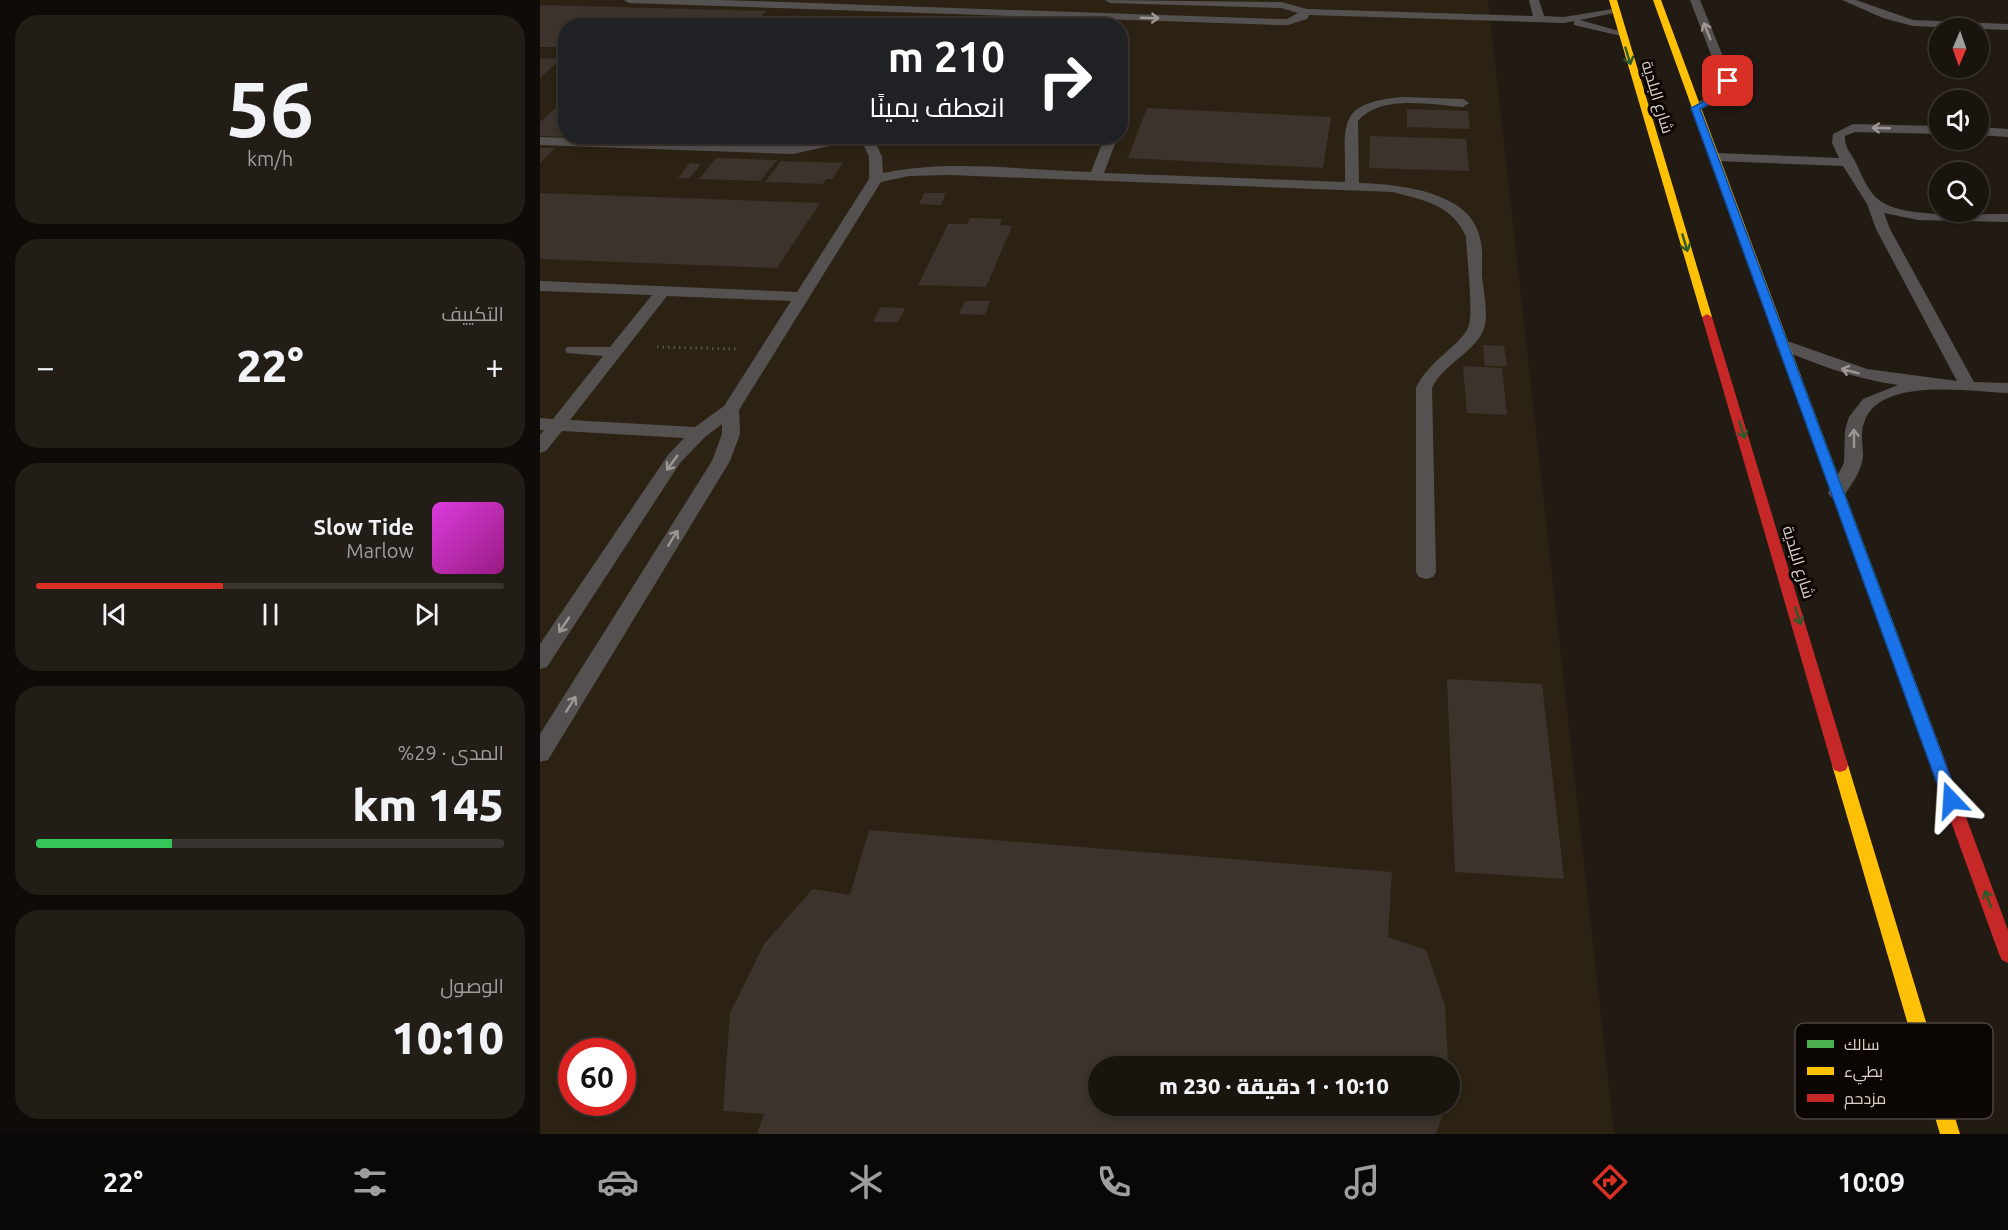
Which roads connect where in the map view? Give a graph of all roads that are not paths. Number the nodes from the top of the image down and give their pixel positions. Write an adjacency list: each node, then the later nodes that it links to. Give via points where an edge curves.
1 (629, 0): 9 (lane)
2 (971, 0): 9 (lane)
3 (1110, 0): 10 (lane, via 1291,6)
4 (1534, 0): 11 (lane)
5 (1657, 0): 16 (main road, شارع البلدية)
6 (1695, 0): 16 (lane, one-way to 6, via 1723,94 1729,86)
7 (1847, 0): 13 (lane, via 1913,22)
8 (1614, 5): 12 (lane); 14 (main road, شارع البلدية)
9 (964, 12): 10 (lane, one-way to 10, via 1288,22 1303,17)
10 (1304, 12): 11 (lane)
11 (1539, 19): 12 (lane)
12 (1564, 20): 14 (lane)
13 (2008, 27)
14 (1621, 33): 51 (main road, شارع البلدية, one-way to 51)
15 (1463, 103): 30 (lane, via 1387,102 1356,114 1352,121)
16 (1696, 108): 26 (main road, شارع البلدية)
17 (1929, 130): 27 (lane, one-way to 27, via 1844,130 1838,143)
18 (1989, 132): 19 (lane)
19 (2008, 133)
20 (540, 141): 21 (lane)
21 (558, 142)
22 (614, 144): 23 (lane, via 785,151)
23 (825, 144)
24 (870, 144): 29 (lane, via 878,167)
25 (1109, 144): 28 (lane)
26 (1715, 158): 27 (lane); 36 (main road, شارع البلدية)
27 (1849, 162): 31 (lane)
28 (1097, 175): 29 (lane, via 931,171); 30 (lane)
29 (876, 179): 35 (lane)
30 (1352, 186): 47 (lane, via 1393,188 1438,200 1467,223 1473,237 1477,326 1472,338 1434,368 1424,388)
31 (1874, 204): 32 (lane, via 1898,213); 40 (lane, via 1883,229)
32 (2008, 218)
33 (540, 286): 34 (lane)
34 (663, 291): 35 (lane); 38 (lane)
35 (799, 297): 42 (lane)
36 (1784, 345): 39 (lane, one-way to 36, via 1837,367); 46 (main road, شارع البلدية)
37 (573, 350): 38 (lane)
38 (617, 350): 43 (lane)
39 (1928, 386): 40 (lane); 46 (lane, one-way to 39, via 1854,460 1854,427 1859,413 1883,394)
40 (1969, 387): 41 (lane)
41 (2008, 388)
42 (730, 410): 44 (lane); 49 (lane, one-way to 42, via 721,461 731,434)
43 (549, 425): 44 (lane); 45 (lane)
44 (699, 433): 48 (lane, one-way to 48, via 674,459)
45 (540, 447)
46 (1837, 493): 50 (main road, شارع البلدية, one-way to 46)
47 (1426, 572)
48 (540, 661)
49 (540, 753)
50 (2008, 954)
51 (1917, 1023)
52 (1946, 1119): 53 (main road, شارع البلدية, one-way to 53)
53 (1950, 1134)

